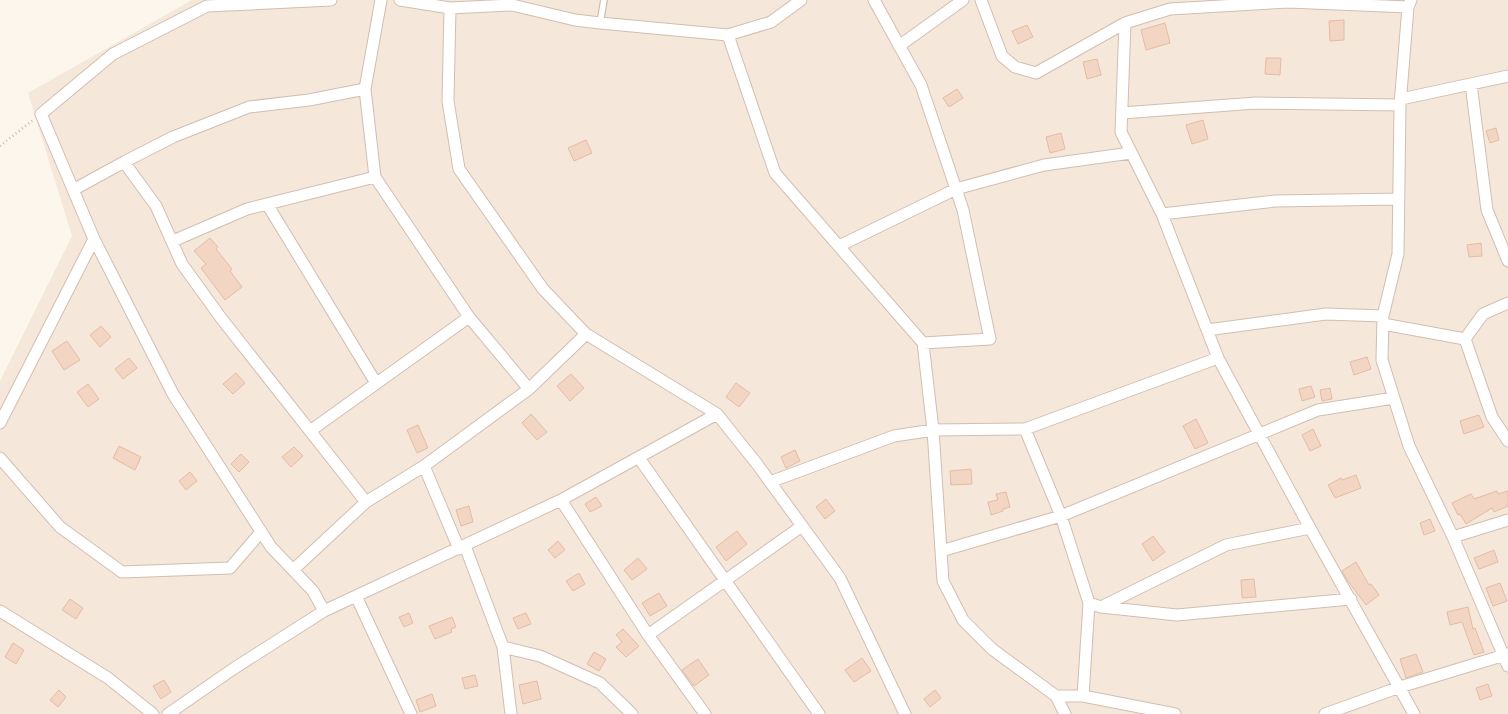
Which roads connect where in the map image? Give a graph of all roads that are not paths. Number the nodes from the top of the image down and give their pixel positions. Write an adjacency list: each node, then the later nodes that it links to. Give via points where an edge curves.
1 (331, 0): 24 (street, via 207,6 113,54 41,114)
2 (381, 0): 17 (street)
3 (400, 0): 10 (street)
4 (604, 0): 11 (lane)
5 (801, 0): 13 (street, via 771,22)
6 (874, 0): 14 (street)
7 (963, 0): 14 (street)
8 (981, 0): 12 (street, via 1002,56 1015,67 1036,73)
9 (1410, 4): 12 (street, via 1288,2 1170,9); 18 (street)
10 (450, 8): 11 (street, via 512,5 575,20); 36 (street, via 448,101 459,169 543,289)
11 (600, 23): 13 (street)
12 (1125, 23): 19 (street)
13 (728, 35): 30 (street, via 775,173)
14 (899, 46): 23 (street, via 921,85)
15 (1508, 76): 16 (street)
16 (1471, 84): 18 (street); 31 (street, via 1487,210)
17 (365, 90): 21 (street, via 249,107 173,137); 22 (street)
18 (1400, 102): 19 (street, via 1256,103); 25 (street)
19 (1122, 113): 20 (street, via 1121,132)
20 (1131, 153): 23 (street, via 1044,165); 27 (street)
21 (124, 162): 24 (street); 29 (street, via 156,206)
22 (375, 176): 26 (street); 33 (street)
23 (956, 189): 30 (street); 38 (street, via 963,210 990,339)
24 (73, 190): 28 (street)
25 (1399, 199): 27 (street, via 1275,201); 34 (street, via 1398,254)
26 (267, 204): 29 (street, via 247,209); 40 (street)
27 (1162, 214): 35 (street)
28 (94, 239): 44 (street); 60 (street, via 173,394)
29 (173, 241): 47 (street, via 182,264)
30 (839, 246): 38 (street)
31 (1508, 261)
32 (1508, 302): 37 (street, via 1483,314)
33 (469, 317): 40 (street); 41 (street)
34 (1383, 320): 35 (street, via 1326,314); 37 (street); 42 (street, via 1382,360)
35 (1207, 330): 39 (street)
36 (586, 334): 41 (street); 43 (street)
37 (1465, 339): 49 (street, via 1492,417)
38 (923, 343): 46 (street)
39 (1218, 358): 45 (street); 48 (street)
40 (376, 383): 47 (street)
41 (529, 389): 52 (street)
42 (1394, 398): 48 (street, via 1318,410); 61 (street, via 1409,446)
43 (717, 414): 51 (street); 53 (street)
44 (0, 423)
45 (1025, 429): 46 (street); 56 (street)
46 (933, 430): 53 (street, via 894,436); 63 (street)
47 (310, 431): 55 (street)
48 (1260, 434): 56 (street); 59 (street)
49 (1508, 441)
50 (0, 458): 60 (street, via 60,527 122,572 230,568)
51 (639, 458): 54 (street); 65 (street)
52 (424, 466): 55 (street); 62 (street)
53 (770, 482): 58 (street)
54 (561, 500): 62 (street); 72 (street)
55 (366, 502): 64 (street)
56 (1061, 516): 63 (street); 68 (street)
57 (1508, 520): 61 (street)
58 (802, 526): 65 (street); 85 (street, via 840,578)
59 (1310, 528): 67 (street); 69 (street, via 1226,545)
60 (261, 532): 64 (street, via 271,547)
61 (1453, 537): 74 (street)
62 (462, 547): 66 (street); 73 (street)
63 (941, 551): 76 (street, via 943,581 964,620 992,648)
64 (293, 570): 71 (street, via 313,591)
65 (725, 580): 72 (street); 84 (street)
66 (356, 596): 71 (street); 80 (street)
67 (1350, 599): 69 (street, via 1177,615); 75 (street)
68 (1089, 603): 69 (street); 77 (street)
69 (1101, 607)
70 (0, 611): 78 (street, via 108,678)
71 (324, 611): 79 (street)
72 (648, 635): 83 (street)
73 (504, 647): 81 (street); 82 (street, via 540,656 600,683)
74 (1507, 658): 75 (street)
75 (1400, 687): 88 (street); 89 (street)
76 (1056, 696): 77 (street); 86 (street)
77 (1083, 696): 87 (street)
78 (153, 714)
79 (168, 714)
80 (411, 714)
81 (511, 714)
82 (632, 714)
83 (705, 714)
84 (819, 714)
85 (905, 714)
86 (1065, 714)
87 (1175, 714)
88 (1325, 714)
89 (1414, 714)

